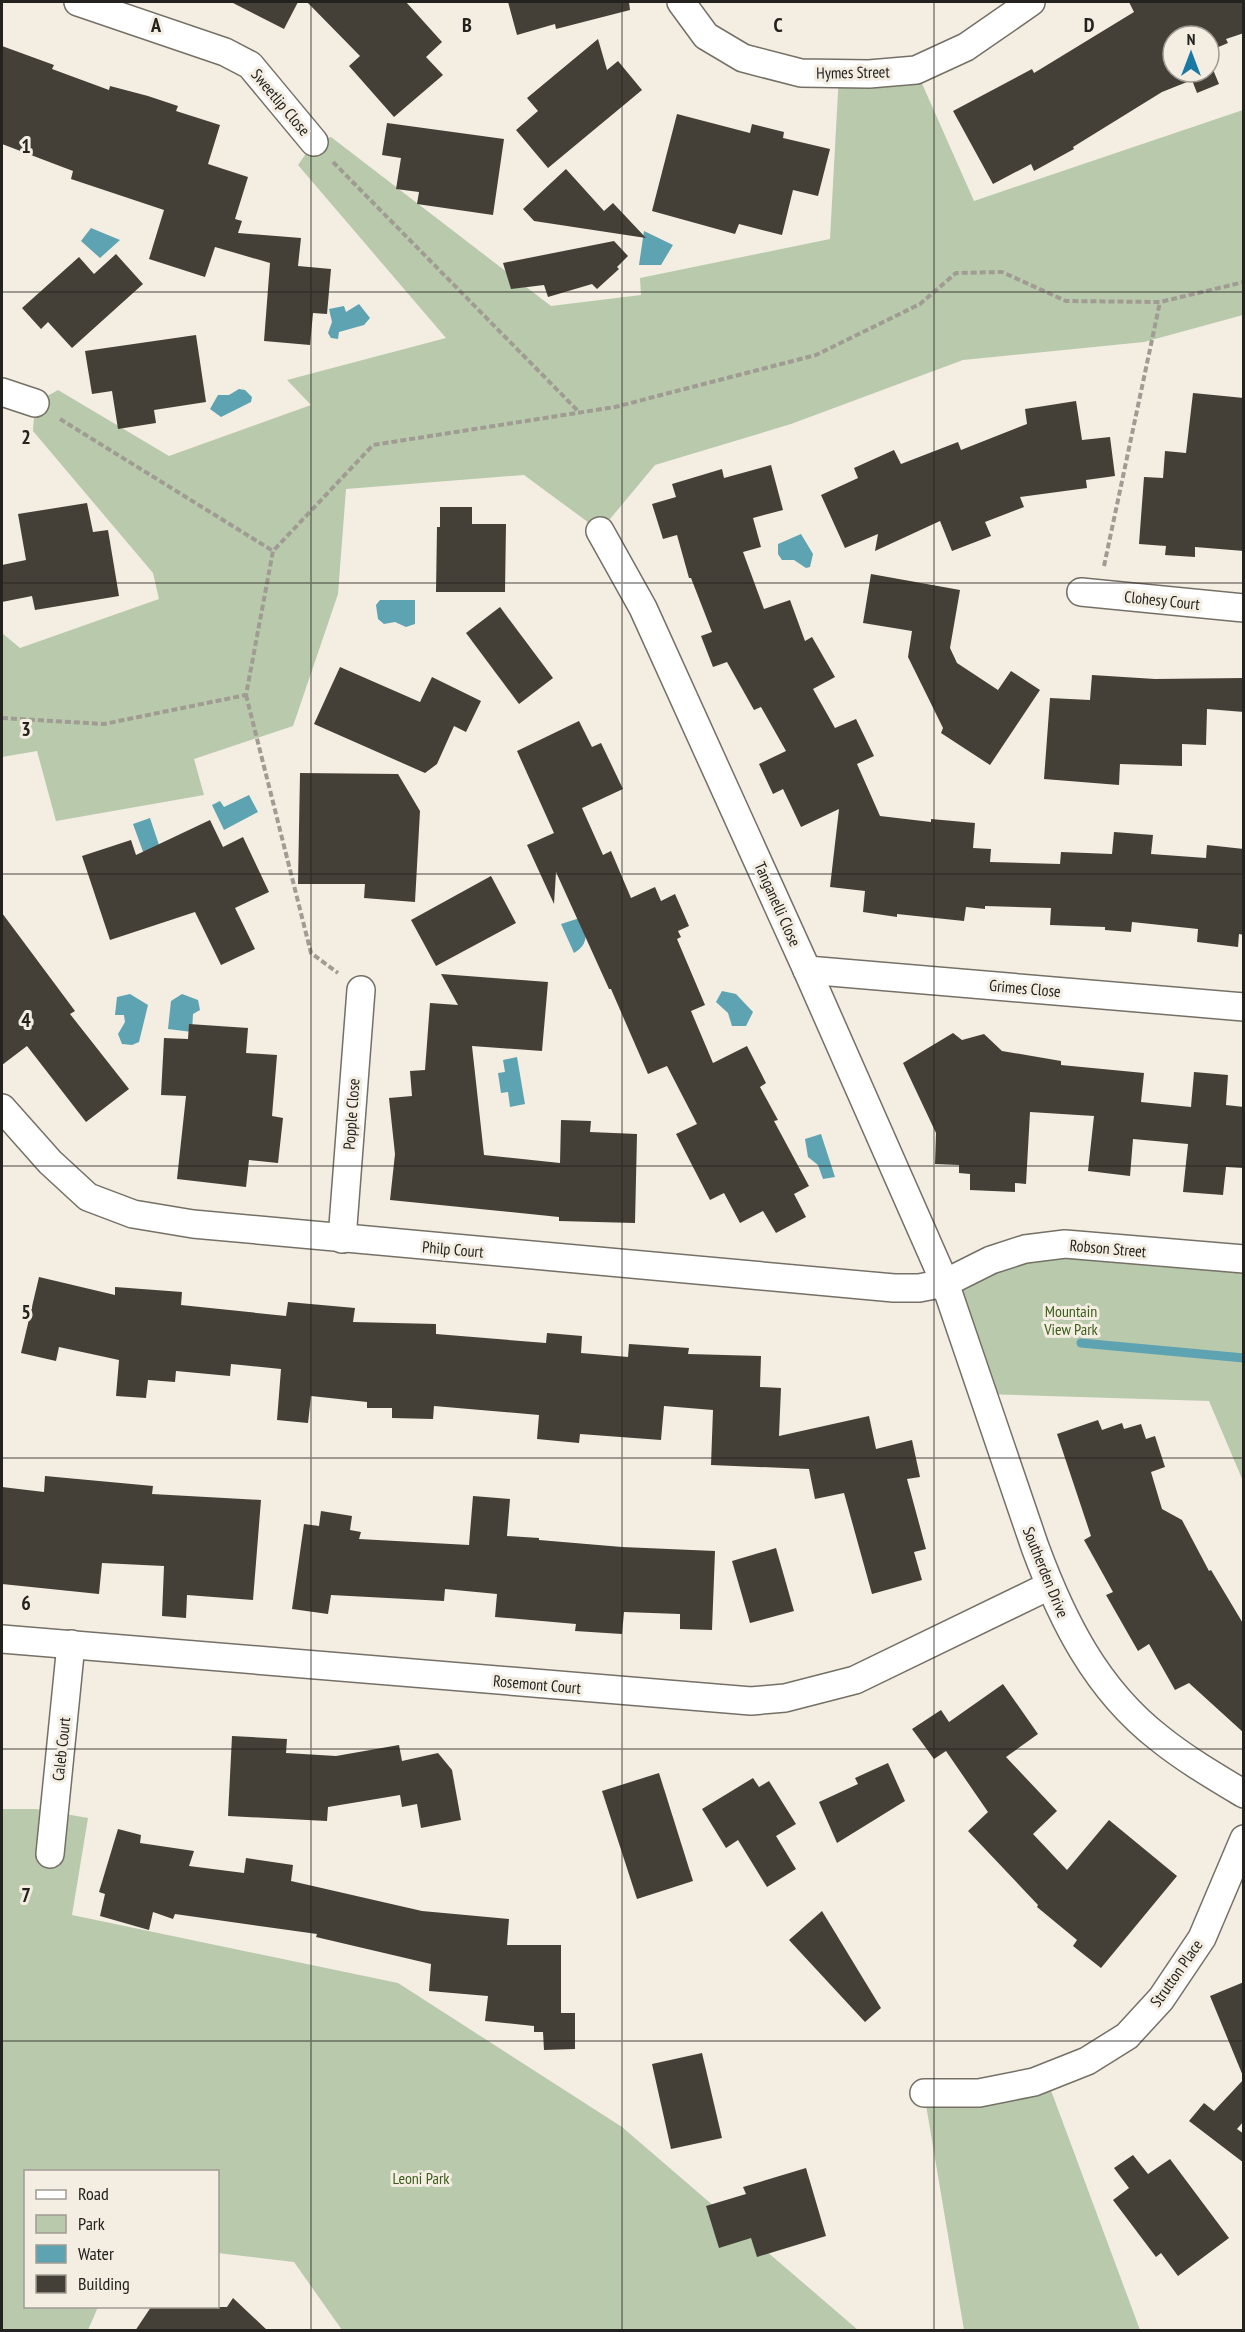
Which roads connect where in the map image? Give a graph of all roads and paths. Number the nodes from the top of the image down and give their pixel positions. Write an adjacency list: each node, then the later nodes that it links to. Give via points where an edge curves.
1 (78, 2): 4 (street, Sweetlip Close, via 225,52 250,65)
2 (681, 2): 3 (street, Hymes Street, via 706,36 743,58 801,73 869,74 916,70 966,47)
3 (1030, 2)
4 (314, 142): 9 (path)
5 (1244, 282): 6 (path)
6 (1160, 302): 9 (path, via 1066,301 1002,272 956,273 920,304 816,355); 12 (path)
7 (2, 392): 8 (street)
8 (35, 404): 11 (path)
9 (580, 413): 11 (path, via 373,445)
10 (600, 531): 16 (street, Tanganelli Close, via 644,608)
11 (273, 551): 14 (path)
12 (1090, 592): 13 (street, Clohesy Court)
13 (1244, 608)
14 (246, 695): 15 (path, via 104,724); 17 (path, via 310,953)
15 (2, 718)
16 (807, 970): 18 (street, Grimes Close); 22 (street, Tanganelli Close)
17 (360, 990): 20 (street, Popple Close)
18 (1244, 1007)
19 (2, 1108): 20 (street, Philp Court, via 50,1162 88,1197 133,1214 193,1224)
20 (342, 1239): 22 (street, Philp Court, via 894,1288)
21 (1244, 1259): 22 (street, Robson Street, via 1065,1244 1025,1249)
22 (945, 1283): 23 (street, Southerden Drive)
23 (1049, 1586): 25 (street, Rosemont Court, via 855,1680 785,1698 751,1701); 26 (street, Southerden Drive, via 1074,1638 1126,1708 1192,1763)
24 (2, 1639): 25 (street, Rosemont Court)
25 (71, 1644): 28 (street, Caleb Court)
26 (1244, 1794)
27 (1244, 1839): 29 (street, Strutton Place, via 1202,1938 1161,2000 1127,2036 1086,2061 1034,2082 979,2092)
28 (50, 1854)
29 (924, 2093)

